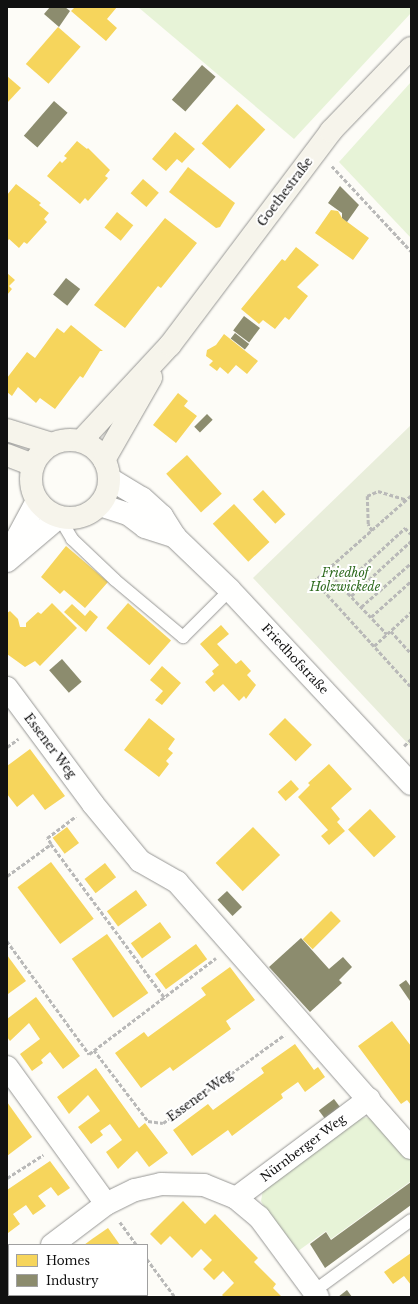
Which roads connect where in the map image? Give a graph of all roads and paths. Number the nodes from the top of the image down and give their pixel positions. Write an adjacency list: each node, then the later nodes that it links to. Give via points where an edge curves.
1 (411, 48): 4 (main road, Goethestraße, via 331,131)
2 (328, 162): 3 (path)
3 (411, 250)
4 (170, 345): 6 (main road, Goethestraße); 10 (main road, Goethestraße)
5 (7, 430): 7 (main road)
6 (80, 441): 7 (main road, via 69,439); 10 (main road, via 91,445)
7 (52, 444): 9 (main road, via 39,455)
8 (7, 455): 9 (main road)
9 (33, 465): 12 (main road, via 30,477)
10 (107, 470): 13 (main road, Goethestraße, via 107,493); 17 (street, Friedhofstraße, via 162,516)
11 (409, 499): 15 (path); 15 (path, via 378,491 367,496 365,498 368,524)
12 (37, 501): 14 (main road, via 45,510); 19 (street)
13 (100, 505): 14 (main road, via 88,515 74,519); 17 (street, Friedhofstraße, via 128,514 146,526)
14 (59, 517): 20 (street); 25 (lane, via 77,544 183,637)
15 (372, 530): 22 (path)
16 (411, 534): 24 (path, via 406,528)
17 (175, 537): 25 (street, Friedhofstraße)
18 (411, 541): 26 (path)
19 (7, 557)
20 (7, 561)
21 (411, 563): 27 (path)
22 (327, 571): 24 (path); 32 (path, via 315,581)
23 (411, 581): 29 (path)
24 (342, 586): 26 (path)
25 (230, 590): 37 (street, Friedhofstraße)
26 (351, 596): 27 (path)
27 (361, 608): 29 (path)
28 (411, 612): 30 (path)
29 (371, 618): 31 (path)
30 (391, 631): 31 (path); 33 (path)
31 (387, 634): 32 (path)
32 (374, 646): 35 (path)
33 (410, 649): 34 (path)
34 (411, 653)
35 (411, 687)
36 (7, 688): 38 (street, Essener Weg)
37 (411, 784)
38 (93, 804): 39 (path, via 47,838); 42 (street, Essener Weg, via 140,860 177,882)
39 (51, 844): 40 (path); 43 (path)
40 (7, 876)
41 (7, 941): 45 (path, Essener Weg, via 89,1054)
42 (232, 946): 43 (path); 44 (street, Essener Weg)
43 (165, 998): 45 (path)
44 (301, 1022): 45 (path, Essener Weg, via 163,1123 148,1121); 47 (street, Essener Weg)
45 (94, 1050)
46 (7, 1067): 48 (street)
47 (369, 1099): 49 (street, Essener Weg); 51 (street, Nürnberger Weg)
48 (62, 1142): 50 (path); 52 (street)
49 (411, 1148)
50 (7, 1178)
51 (236, 1198): 52 (street, via 204,1186 161,1184 135,1190); 57 (street, via 259,1217)
52 (106, 1204): 54 (street); 55 (path)
53 (411, 1220): 57 (lane)
54 (53, 1244)
55 (136, 1244)
56 (148, 1260): 58 (path)
57 (316, 1294)
58 (175, 1297)

